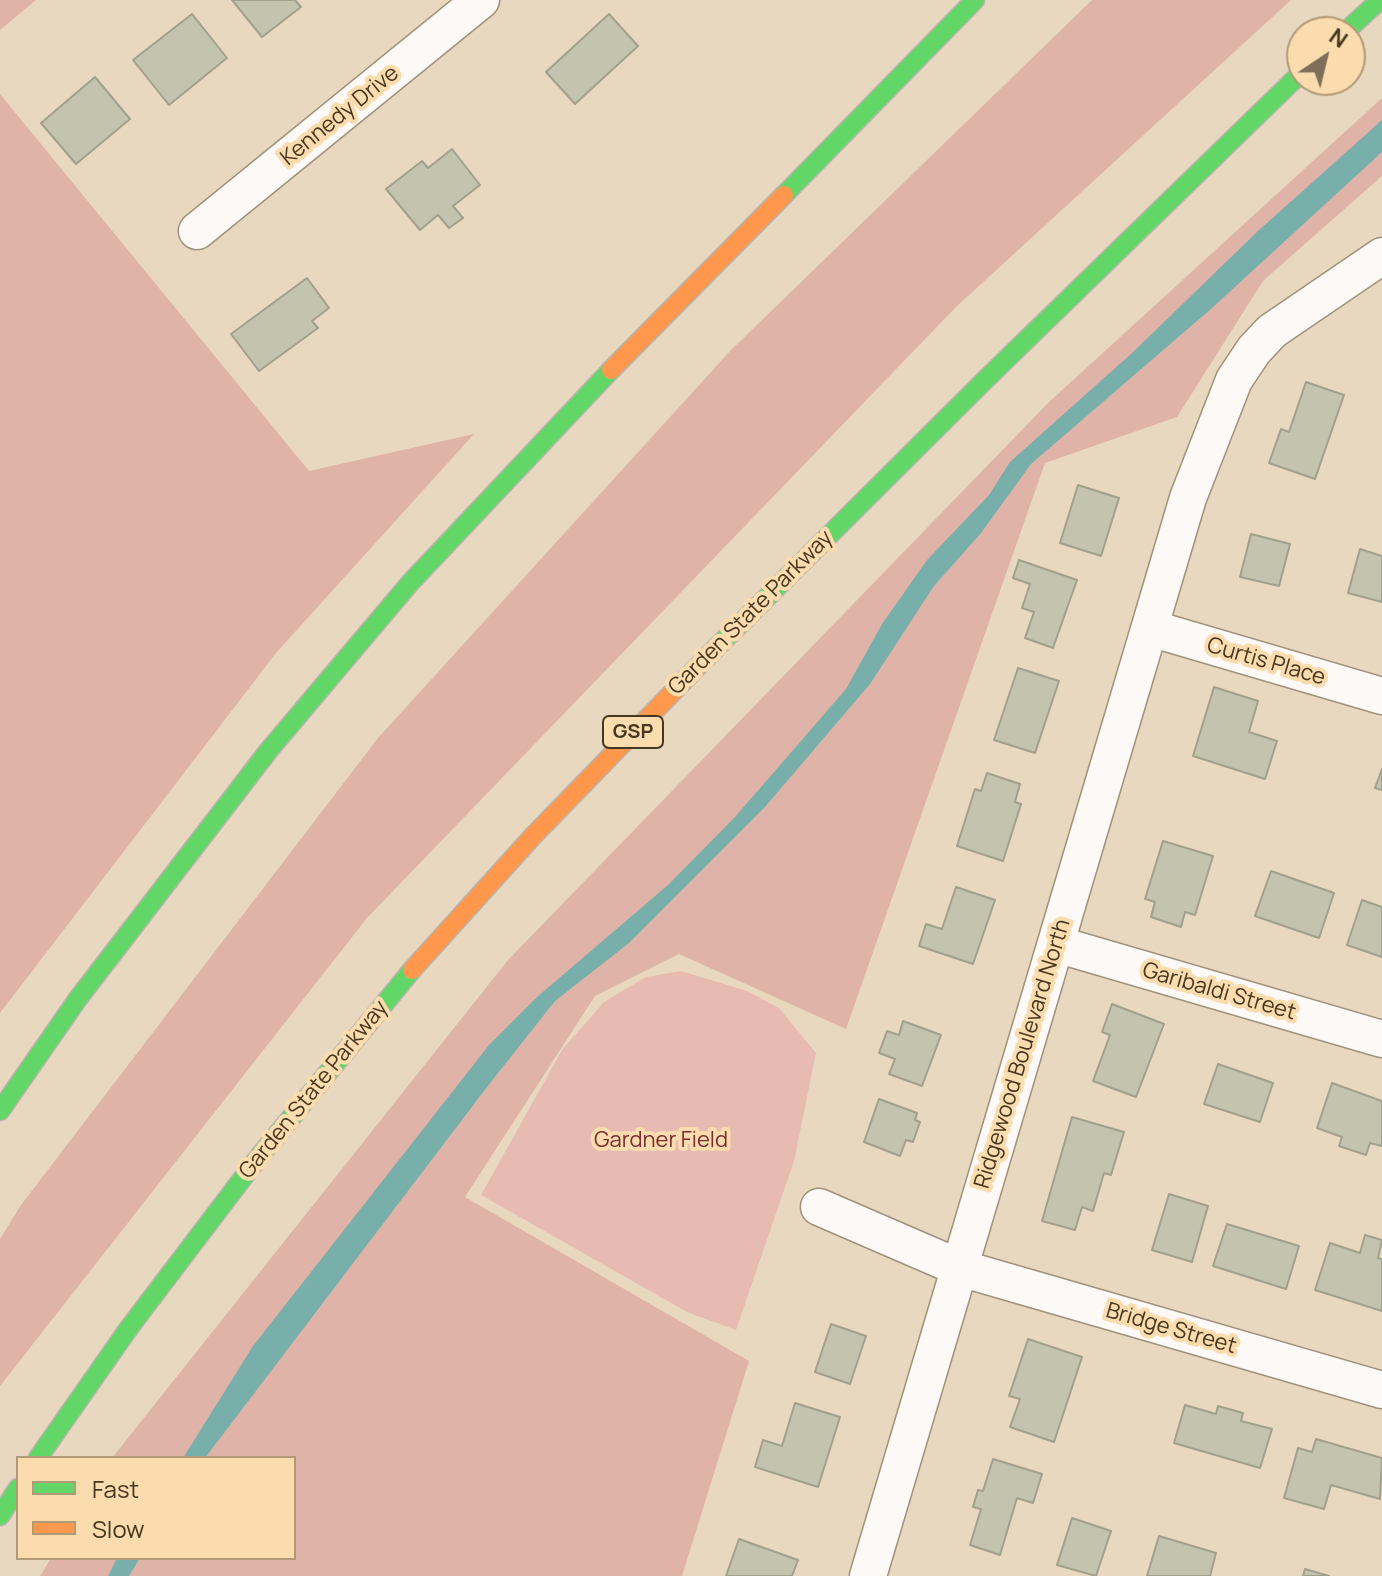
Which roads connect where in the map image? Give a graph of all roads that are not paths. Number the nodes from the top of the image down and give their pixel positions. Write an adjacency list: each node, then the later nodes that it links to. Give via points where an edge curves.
1 (481, 0): 6 (street, Kennedy Drive)
2 (975, 0): 12 (highway, via 410,583 205,831)
3 (1380, 0): 4 (highway)
4 (1362, 16)
5 (1286, 88): 16 (highway, Garden State Parkway / GSP, via 985,380 522,847 391,994 277,1134)
6 (197, 231)
7 (1382, 256): 8 (street, Ridgewood Boulevard North, via 1284,320 1234,380 1188,498)
8 (1150, 628): 9 (street, Curtis Place); 10 (street, Ridgewood Boulevard North)
9 (1382, 696)
10 (1056, 944): 11 (street, Garibaldi Street); 14 (street, Ridgewood Boulevard North)
11 (1382, 1039)
12 (0, 1111)
13 (819, 1207): 14 (street, Bridge Street)
14 (960, 1268): 15 (street, Bridge Street); 19 (street, Ridgewood Boulevard North)
15 (1382, 1390)
16 (39, 1456)
17 (16, 1491): 18 (highway)
18 (0, 1516)
19 (868, 1576)

